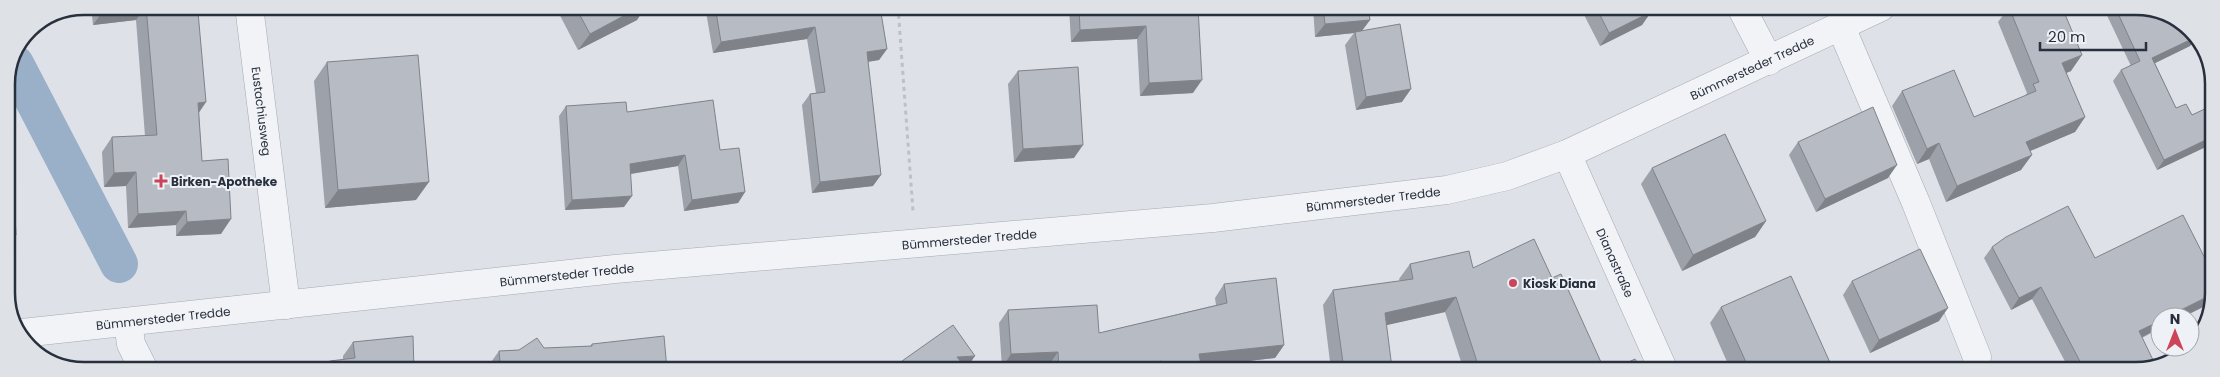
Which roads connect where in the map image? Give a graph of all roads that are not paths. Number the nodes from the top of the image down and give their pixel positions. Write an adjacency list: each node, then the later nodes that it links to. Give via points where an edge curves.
1 (250, 15): 7 (street, Eustachiusweg)
2 (1745, 15): 5 (street)
3 (1865, 15): 4 (street, Bümmersteder Tredde)
4 (1840, 27): 5 (street, Bümmersteder Tredde); 10 (street, via 1916,203)
5 (1769, 60): 6 (street, Bümmersteder Tredde)
6 (1567, 154): 7 (street, Bümmersteder Tredde, via 1507,176 1447,190 1213,218 615,269); 12 (street, Dianastraße)
7 (286, 305): 8 (street, Bümmersteder Tredde)
8 (128, 322): 9 (street, Bümmersteder Tredde); 11 (street, via 131,344)
9 (27, 332)
10 (1977, 357)
11 (140, 362)
12 (1660, 362)

